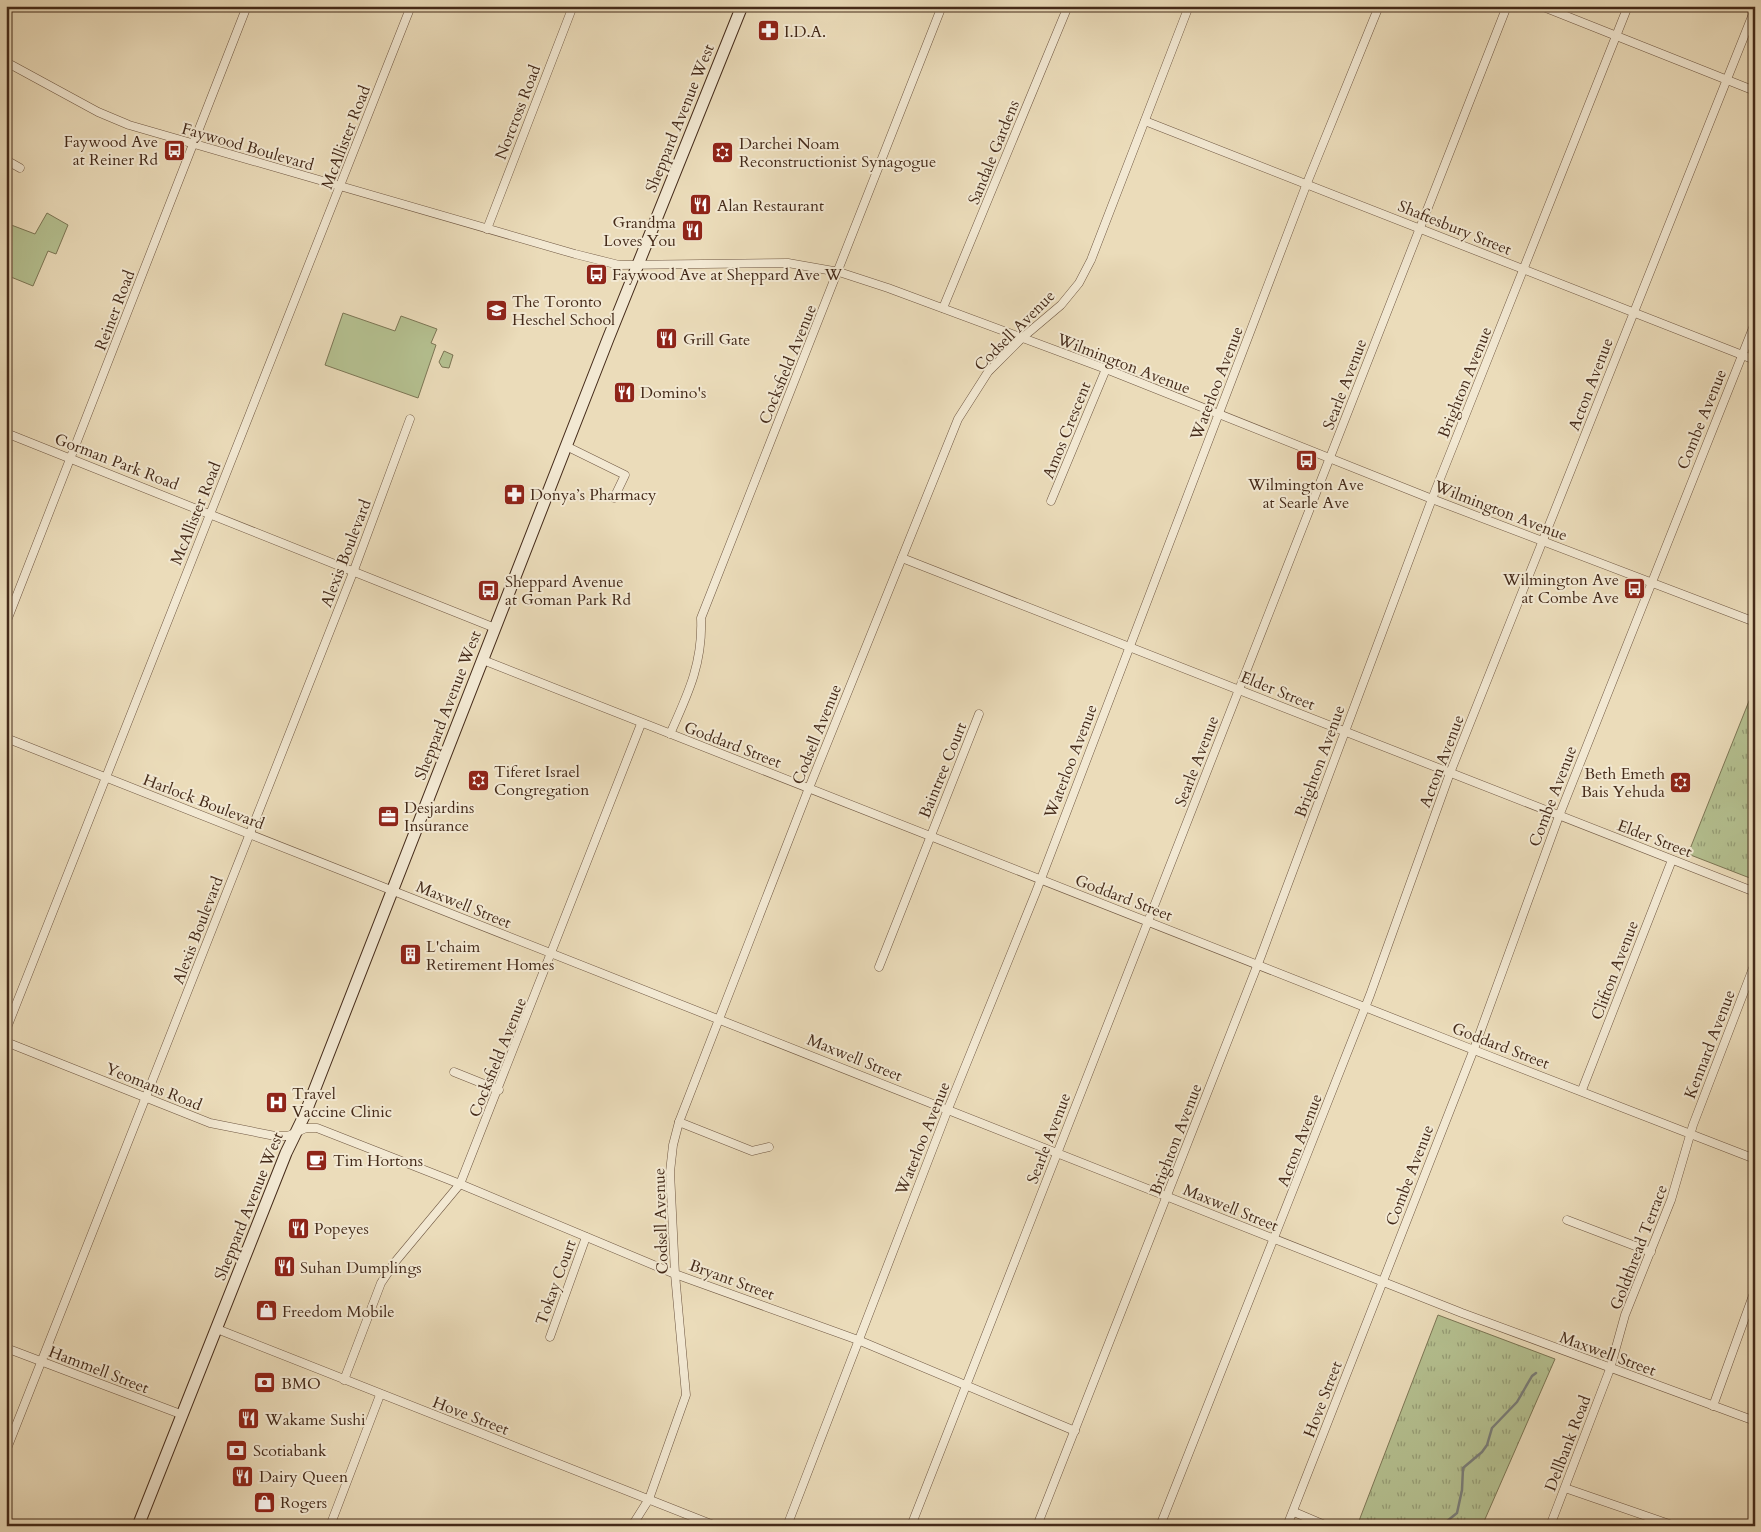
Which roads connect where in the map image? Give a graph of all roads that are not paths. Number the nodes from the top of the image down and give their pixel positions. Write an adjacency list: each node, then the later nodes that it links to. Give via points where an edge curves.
1 (247, 6): 18 (street, Reiner Road)
2 (410, 6): 22 (street, McAllister Road)
3 (573, 6): 24 (street, Norcross Road)
4 (742, 6): 25 (main road, Sheppard Avenue West)
5 (942, 6): 27 (street, Cocksfield Avenue)
6 (1068, 6): 28 (street, Sandale Gardens)
7 (1189, 6): 17 (street, Codsell Avenue)
8 (1379, 6): 21 (street, Waterloo Avenue)
9 (1507, 6): 23 (street, Searle Avenue)
10 (1541, 6): 13 (street)
11 (1628, 6): 13 (street, Brighton Avenue)
12 (1755, 9): 15 (street, Acton Avenue)
13 (1616, 35): 15 (street); 26 (street, Brighton Avenue)
14 (6, 62): 18 (street, Faywood Boulevard, via 98,112)
15 (1727, 79): 16 (street); 29 (street, Acton Avenue)
16 (1755, 90)
17 (1145, 121): 21 (street, Shaftesbury Street); 31 (street, Codsell Avenue, via 1079,283 1060,305)
18 (192, 144): 22 (street, Faywood Boulevard); 39 (street, Reiner Road)
19 (6, 160): 20 (street)
20 (20, 168)
21 (1307, 183): 23 (street, Shaftesbury Street); 35 (street, Waterloo Avenue)
22 (341, 187): 24 (street, Faywood Boulevard); 44 (street, McAllister Road)
23 (1420, 227): 26 (street, Shaftesbury Street); 40 (street, Searle Avenue)
24 (486, 229): 25 (street, Faywood Boulevard, via 619,265)
25 (637, 266): 27 (street, Wilmington Avenue, via 788,263); 38 (main road, Sheppard Avenue West)
26 (1524, 270): 29 (street, Shaftesbury Street); 42 (street, Brighton Avenue)
27 (839, 272): 28 (street, Wilmington Avenue); 58 (street, Cocksfield Avenue, via 701,618 702,643 694,680)
28 (943, 308): 31 (street, Wilmington Avenue)
29 (1633, 311): 32 (street, Shaftesbury Street); 45 (street, Acton Avenue)
30 (1755, 323): 32 (street, Combe Avenue)
31 (1022, 338): 34 (street, Wilmington Avenue); 46 (street, Codsell Avenue, via 988,372 958,419)
32 (1742, 355): 33 (street, Shaftesbury Street); 48 (street, Combe Avenue)
33 (1755, 360)
34 (1106, 370): 35 (street, Wilmington Avenue); 43 (street, Amos Crescent)
35 (1219, 415): 40 (street, Wilmington Avenue); 52 (street, Waterloo Avenue)
36 (410, 419): 47 (street, Alexis Boulevard)
37 (6, 433): 39 (street, Gorman Park Road)
38 (566, 446): 41 (street, via 625,475); 51 (main road, Sheppard Avenue West)
39 (71, 458): 44 (street, Gorman Park Road); 50 (street, Reiner Road)
40 (1330, 458): 42 (street, Wilmington Avenue); 54 (street, Searle Avenue)
41 (614, 498)
42 (1432, 499): 45 (street, Wilmington Avenue); 57 (street, Brighton Avenue)
43 (1051, 502)
44 (210, 512): 47 (street, Gorman Park Road); 61 (street, McAllister Road)
45 (1543, 540): 48 (street, Wilmington Avenue); 60 (street, Acton Avenue)
46 (902, 558): 52 (street, Elder Street); 62 (street, Codsell Avenue)
47 (354, 570): 51 (street, Gorman Park Road); 64 (street, Alexis Boulevard)
48 (1650, 582): 49 (street, Wilmington Avenue); 63 (street, Combe Avenue)
49 (1755, 622)
50 (6, 623)
51 (495, 628): 53 (main road, Sheppard Avenue West)
52 (1128, 646): 54 (street, Elder Street); 67 (street, Waterloo Avenue)
53 (483, 660): 56 (street, Goddard Street); 68 (main road, Sheppard Avenue West)
54 (1239, 689): 57 (street, Elder Street); 70 (street, Searle Avenue)
55 (979, 714): 65 (street, Baintree Court)
56 (641, 724): 58 (street, Goddard Street); 71 (street, Cocksfield Avenue)
57 (1344, 731): 60 (street, Elder Street); 73 (street, Brighton Avenue)
58 (670, 734): 62 (street, Goddard Street)
59 (6, 738): 61 (street, Harlock Boulevard)
60 (1450, 773): 63 (street, Elder Street); 75 (street, Acton Avenue)
61 (104, 777): 64 (street, Harlock Boulevard); 77 (street, McAllister Road)
62 (809, 788): 65 (street, Goddard Street); 76 (street, Codsell Avenue)
63 (1558, 816): 66 (street, Elder Street); 79 (street, Combe Avenue)
64 (249, 833): 68 (street, Harlock Boulevard); 83 (street, Alexis Boulevard)
65 (930, 836): 67 (street, Goddard Street); 74 (street, Baintree Court)
66 (1672, 860): 69 (street, Elder Street); 82 (street, Clifton Avenue)
67 (1041, 879): 70 (street, Goddard Street); 84 (street, Waterloo Avenue)
68 (393, 890): 71 (street, Maxwell Street); 86 (main road, Sheppard Avenue West)
69 (1755, 892)
70 (1148, 921): 73 (street, Goddard Street); 89 (street, Searle Avenue)
71 (552, 955): 76 (street, Maxwell Street); 81 (street, Cocksfield Avenue)
72 (1755, 963): 87 (street, Kennard Avenue)
73 (1258, 964): 75 (street, Goddard Street); 92 (street, Brighton Avenue)
74 (879, 967)
75 (1365, 1007): 79 (street, Goddard Street); 95 (street, Acton Avenue)
76 (720, 1018): 84 (street, Maxwell Street); 85 (street, Codsell Avenue)
77 (6, 1030)
78 (6, 1042): 83 (street, Yeomans Road)
79 (1474, 1049): 82 (street, Goddard Street); 98 (street, Combe Avenue)
80 (454, 1072): 81 (street)
81 (499, 1090): 91 (street, Cocksfield Avenue)
82 (1582, 1090): 87 (street, Goddard Street)
83 (146, 1098): 86 (street, Yeomans Road, via 210,1123 251,1133 288,1136); 104 (street, Alexis Boulevard)
84 (948, 1109): 89 (street, Maxwell Street); 102 (street, Waterloo Avenue)
85 (679, 1122): 88 (street, via 752,1151); 97 (street, Codsell Avenue, via 670,1172)
86 (296, 1133): 91 (street, Bryant Street, via 306,1128 317,1128); 100 (main road, Sheppard Avenue West)
87 (1690, 1134): 90 (street, Goddard Street); 96 (street, Goldthread Terrace, via 1678,1181)
88 (769, 1147)
89 (1057, 1153): 92 (street, Maxwell Street); 107 (street, Searle Avenue)
90 (1755, 1160)
91 (460, 1184): 94 (street, Bryant Street); 106 (street, Cocksfield Avenue, via 381,1283)
92 (1167, 1196): 95 (street, Maxwell Street); 112 (street, Brighton Avenue)
93 (1567, 1220): 96 (street)
94 (586, 1237): 97 (street, Bryant Street); 101 (street, Tokay Court)
95 (1275, 1239): 98 (street, Maxwell Street); 124 (street, Acton Avenue)
96 (1651, 1252): 105 (street, Goldthread Terrace, via 1625,1315)
97 (675, 1274): 102 (street, Bryant Street); 115 (street, Codsell Avenue, via 686,1395)
98 (1382, 1282): 105 (street, Maxwell Street); 116 (street, Hove Street)
99 (1755, 1290): 109 (street)
100 (217, 1329): 106 (street, Hove Street); 110 (main road, Sheppard Avenue West)
101 (550, 1337)
102 (858, 1340): 107 (street, Bryant Street); 121 (street, Waterloo Avenue)
103 (6, 1348): 104 (street, Hammell Street)
104 (41, 1362): 110 (street, Hammell Street); 113 (street, Alexis Boulevard)
105 (1610, 1369): 109 (street, Maxwell Street); 114 (street, Dellbank Road)
106 (344, 1380): 108 (street, Hove Street)
107 (966, 1386): 112 (street, Bryant Street); 122 (street, Searle Avenue)
108 (380, 1395): 115 (street, Hove Street); 118 (street)
109 (1713, 1406): 111 (street, Maxwell Street)
110 (183, 1416): 117 (main road, Sheppard Avenue West)
111 (1755, 1421)
112 (1075, 1430): 123 (street, Brighton Avenue)
113 (6, 1451)
114 (1565, 1488): 127 (street, Dellbank Road); 128 (street)
115 (649, 1499): 119 (street, Codsell Avenue); 120 (street, Hove Street)
116 (1294, 1512): 125 (street, Hove Street); 126 (street)
117 (138, 1526)
118 (330, 1526)
119 (632, 1526)
120 (716, 1526)
121 (787, 1526)
122 (911, 1526)
123 (1038, 1526)
124 (1160, 1526)
125 (1287, 1526)
126 (1327, 1526)
127 (1550, 1526)
128 (1675, 1526)

